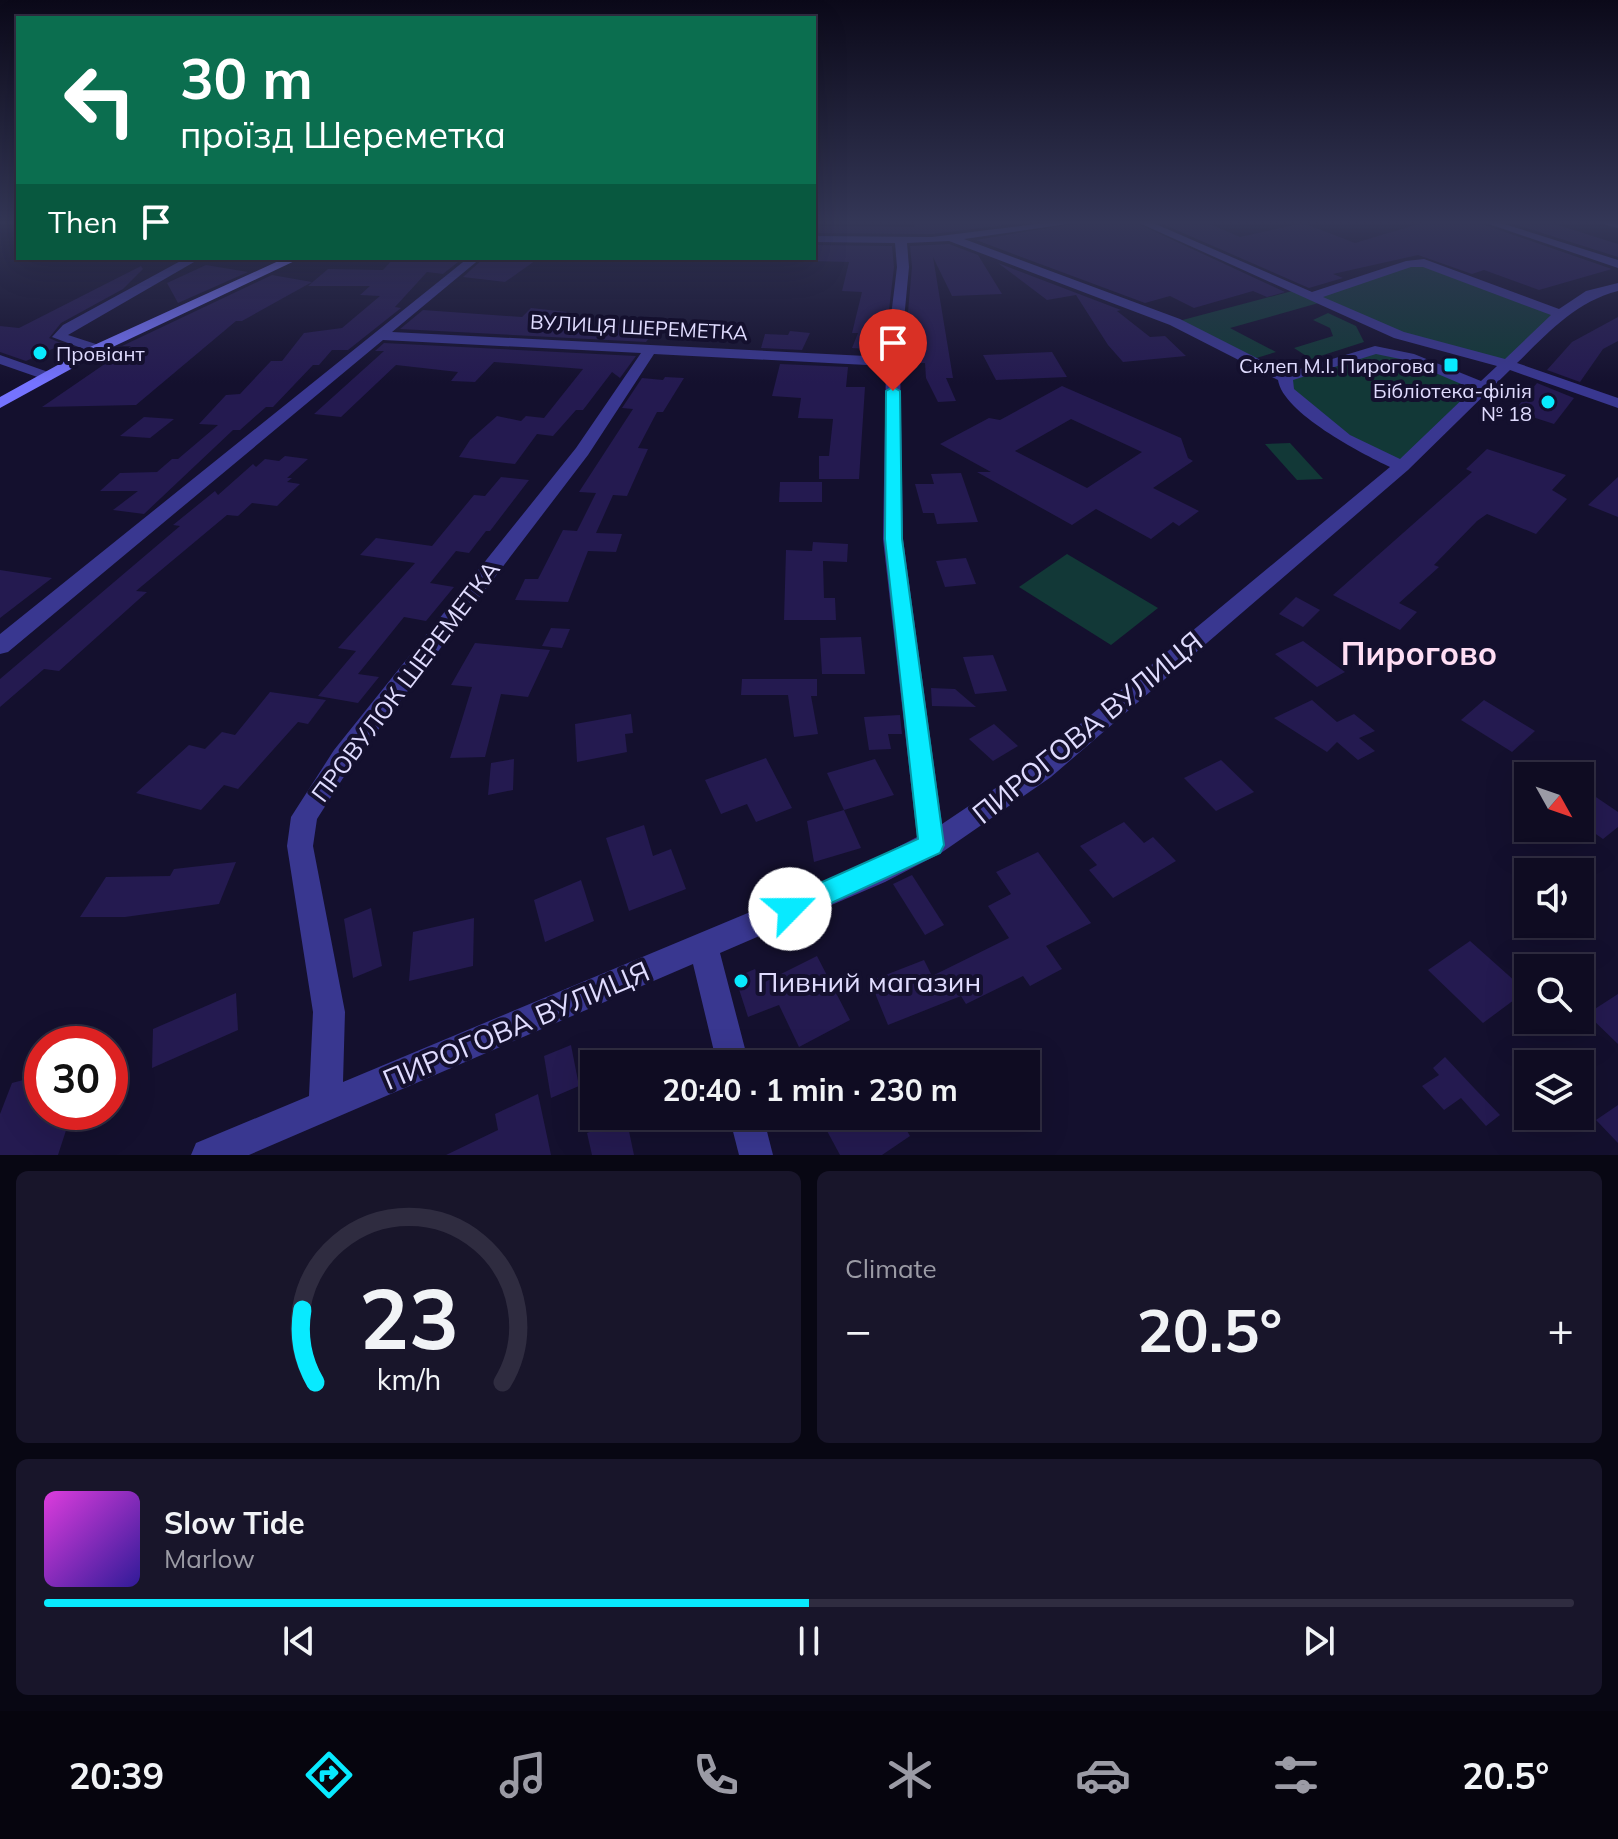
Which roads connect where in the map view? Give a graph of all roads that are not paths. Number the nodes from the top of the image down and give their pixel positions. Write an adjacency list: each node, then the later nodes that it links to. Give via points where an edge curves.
1 (163, 276): 13 (street, via 59,337)
2 (256, 276): 13 (street)
3 (454, 276): 12 (street)
4 (902, 276): 16 (street)
5 (1052, 276): 19 (street, via 1175,322)
6 (1263, 276): 10 (street)
7 (1377, 276): 10 (street)
8 (1463, 276): 11 (street)
9 (1618, 287): 11 (street, ПИРОГОВА ВУЛИЦЯ, via 1590,294)
10 (1310, 297): 17 (street, via 1399,335)
11 (1560, 314): 17 (street, ПИРОГОВА ВУЛИЦЯ)
12 (383, 336): 14 (street, ВУЛИЦЯ ШЕРЕМЕТКА); 24 (street)
13 (97, 349): 18 (street)
14 (650, 350): 16 (street, ВУЛИЦЯ ШЕРЕМЕТКА); 28 (street, ПРОВУЛОК ШЕРЕМЕТКА, via 582,451 343,757 304,817 300,846 329,1012)
15 (0, 359): 18 (street)
16 (893, 362): 25 (street, via 893,539)
17 (1506, 364): 20 (street, ПИРОГОВА ВУЛИЦЯ); 22 (street)
18 (46, 376): 21 (street)
19 (1285, 378): 20 (street, via 1380,351 1409,357); 23 (street, via 1287,391 1344,438)
20 (1484, 388): 23 (street, ПИРОГОВА ВУЛИЦЯ)
21 (0, 403)
22 (1618, 403)
23 (1402, 466): 25 (street, ПИРОГОВА ВУЛИЦЯ, via 1019,789)
24 (0, 646)
25 (931, 845): 26 (street, ПИРОГОВА ВУЛИЦЯ)
26 (703, 946): 27 (street); 28 (street, ПИРОГОВА ВУЛИЦЯ)
27 (729, 1050)
28 (325, 1105): 30 (street, ПИРОГОВА ВУЛИЦЯ)
29 (750, 1130): 31 (street)
30 (208, 1155)
31 (756, 1155)

